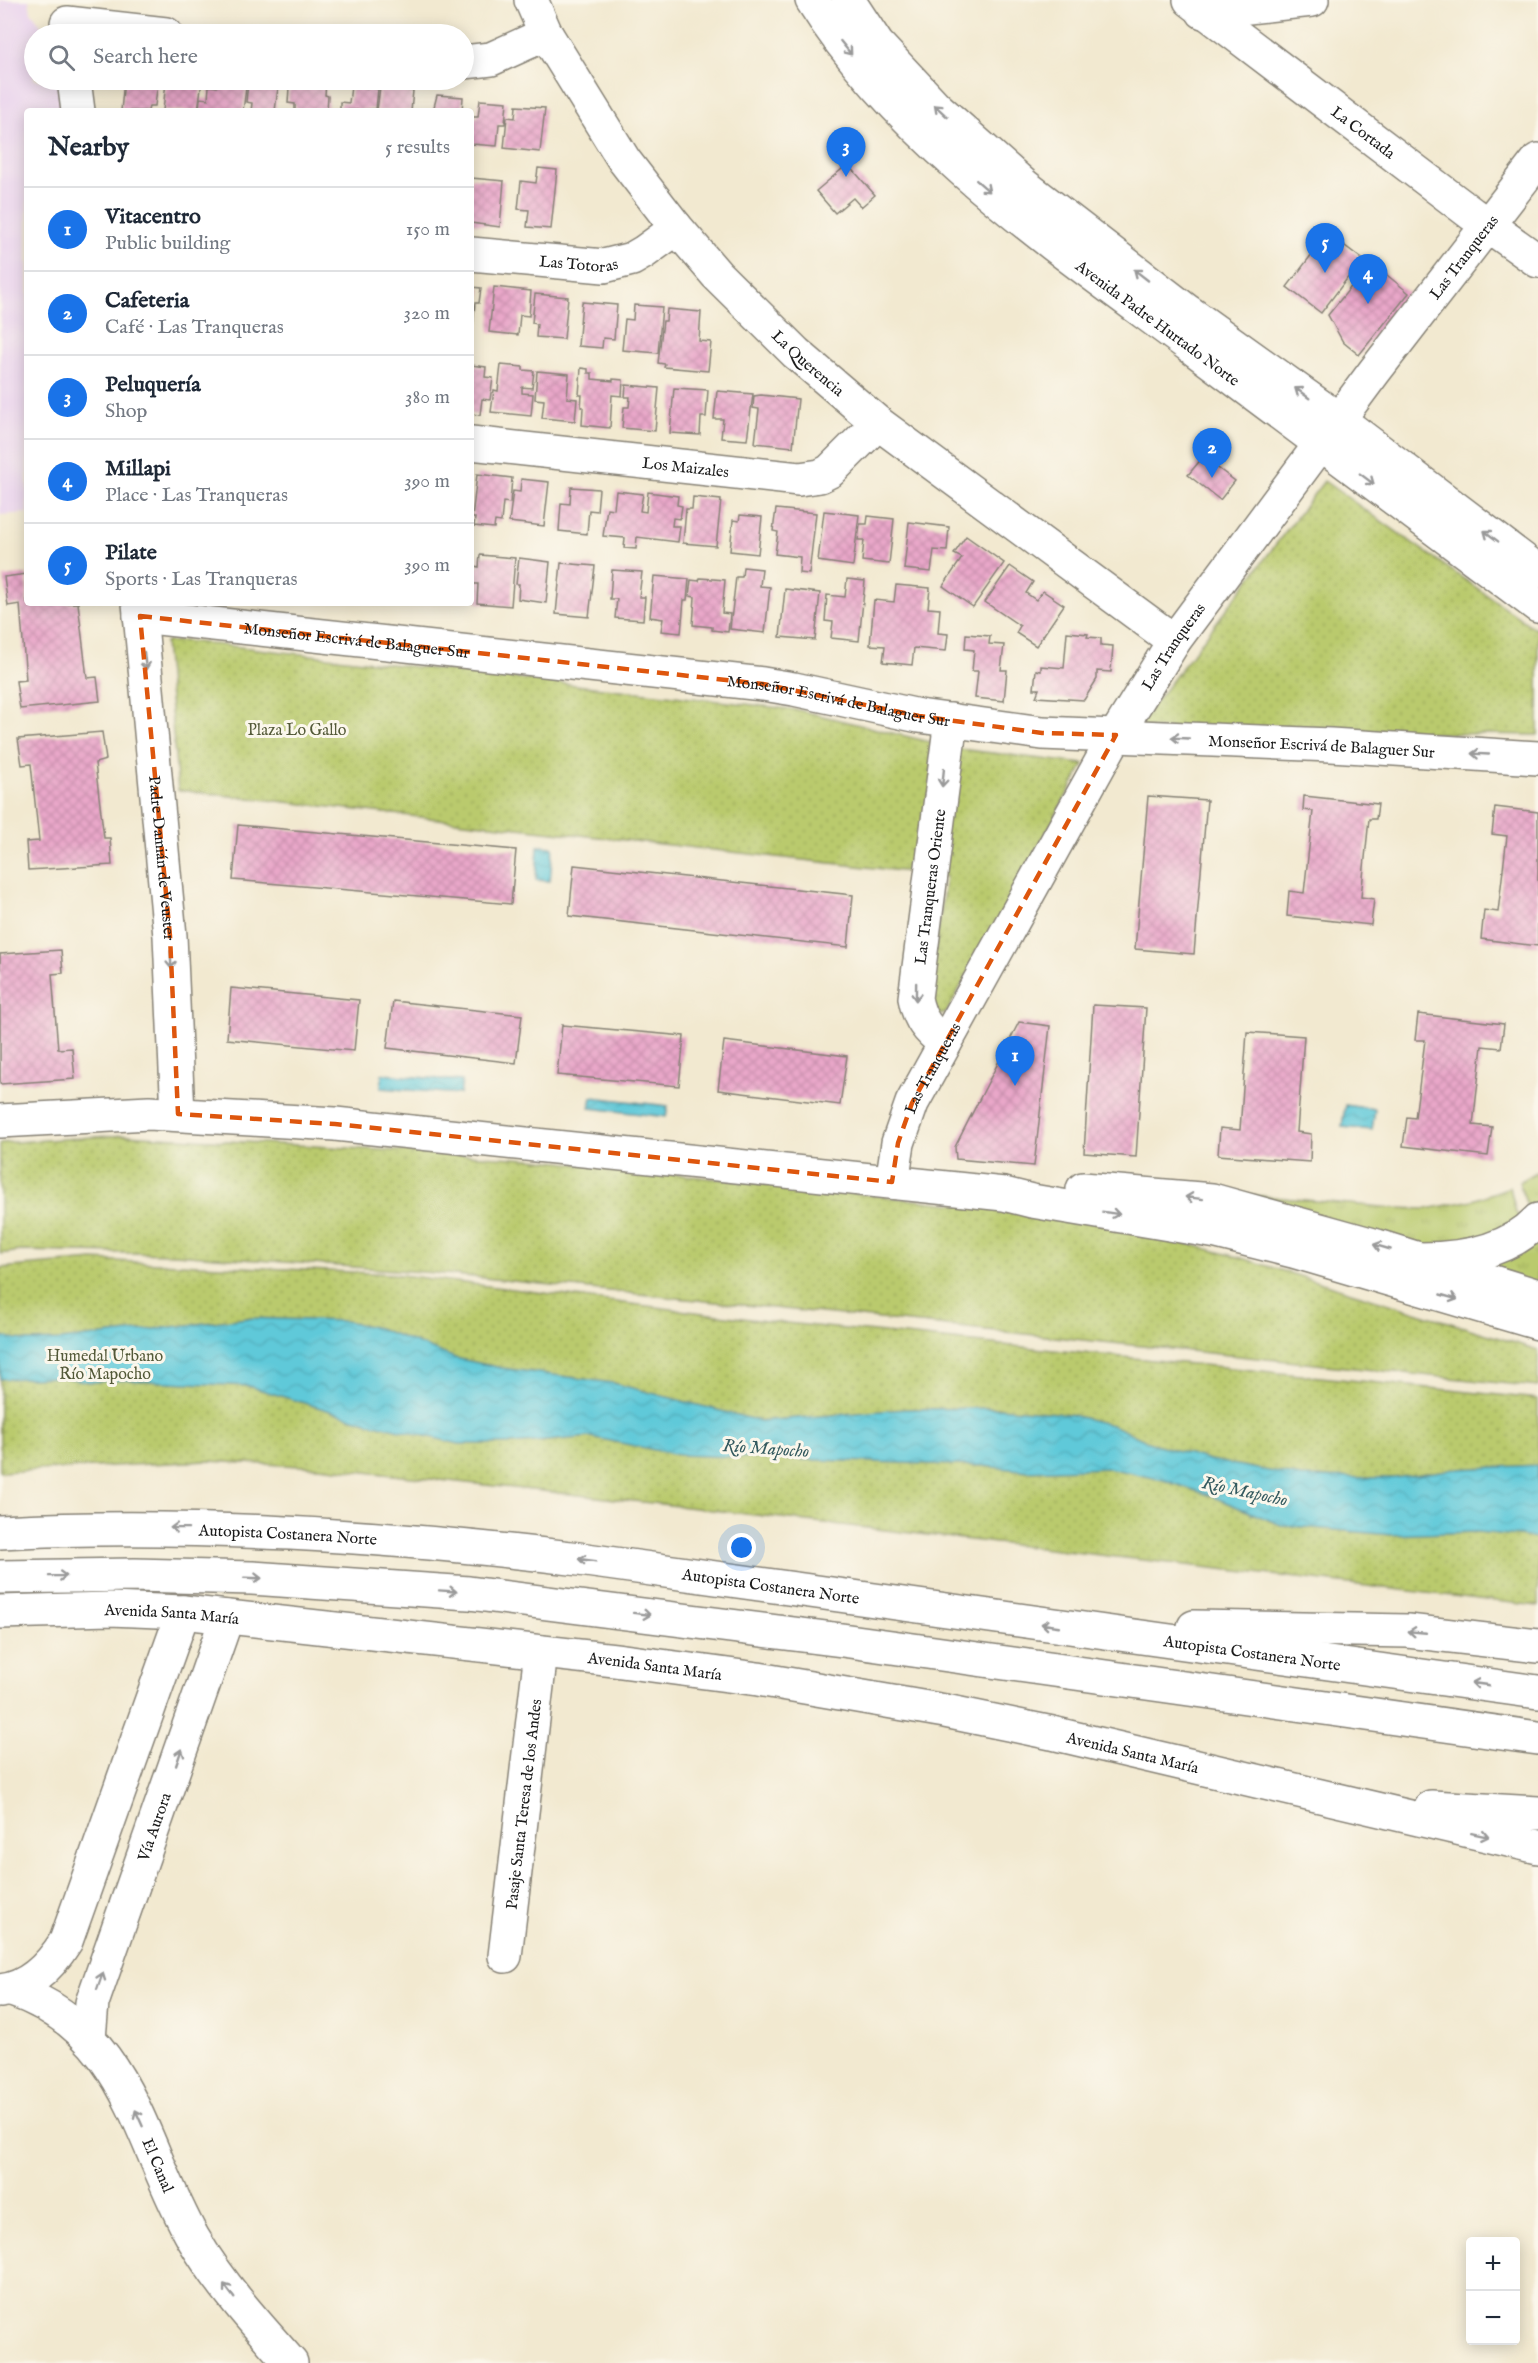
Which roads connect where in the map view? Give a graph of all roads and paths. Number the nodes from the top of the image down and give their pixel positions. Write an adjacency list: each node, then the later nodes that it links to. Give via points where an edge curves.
1 (531, 0): 8 (main road, La Querencia)
2 (812, 0): 18 (main road, Avenida Padre Hurtado Norte, one-way to 18, via 871,79 908,118 1038,233)
3 (848, 0): 18 (main road, Avenida Padre Hurtado Norte, one-way to 3, via 1187,311 1025,186 936,107 877,44)
4 (1312, 0): 5 (main road)
5 (1196, 6): 13 (main road, La Cortada)
6 (67, 19): 7 (main road)
7 (100, 24)
8 (546, 34): 9 (main road, via 491,59); 14 (main road, La Querencia, via 624,160)
9 (474, 61)
10 (75, 90): 11 (main road)
11 (78, 108)
12 (1538, 162): 13 (main road, Las Tranqueras)
13 (1488, 224): 16 (main road, La Cortada); 18 (main road, Las Tranqueras)
14 (675, 225): 15 (main road, Las Totoras, via 644,252 604,267); 17 (main road, La Querencia, via 717,275 795,353)
15 (474, 254)
16 (1538, 261)
17 (878, 423): 19 (main road, Los Maizales, via 830,471 798,479); 23 (main road, La Querencia)
18 (1330, 431): 20 (main road, Avenida Padre Hurtado Norte, one-way to 18); 21 (main road, Avenida Padre Hurtado Norte, one-way to 21); 23 (main road, Las Tranqueras)
19 (474, 443)
20 (1538, 571)
21 (1538, 606)
22 (140, 609): 24 (main road, Monseñor Escrivá de Balaguer Sur, via 794,688); 28 (main road, Padre Damián de Veuster, one-way to 28, via 170,936)
23 (1174, 641): 25 (main road, Las Tranqueras)
24 (951, 720): 25 (main road, Monseñor Escrivá de Balaguer Sur, via 1042,733); 27 (main road, Las Tranqueras Oriente, one-way to 27, via 915,998 918,1015 928,1030)
25 (1116, 735): 26 (main road, Monseñor Escrivá de Balaguer Sur, one-way to 25); 27 (main road, Las Tranqueras)
26 (1538, 758)
27 (945, 1043): 30 (main road, Las Tranqueras, via 912,1103 898,1143)
28 (178, 1114): 29 (main road); 30 (main road, via 357,1126)
29 (0, 1121)
30 (892, 1182): 31 (main road)
31 (1004, 1194): 33 (main road, one-way to 31, via 1212,1200 1055,1186); 35 (main road, one-way to 35, via 1217,1232)
32 (1538, 1220): 33 (main road, via 1519,1236 1482,1252)
33 (1421, 1259): 34 (main road)
34 (1538, 1296)
35 (1538, 1323)
36 (0, 1532): 41 (main road, Autopista Costanera Norte, one-way to 36, via 447,1543 176,1528)
37 (0, 1577): 45 (main road, one-way to 45, via 252,1578 469,1593 843,1640)
38 (0, 1612): 39 (main road, Avenida Santa María)
39 (183, 1612): 40 (main road, Avenida Santa María); 50 (main road, via 73,1926 46,1968 36,1977)
40 (227, 1617): 43 (main road, Avenida Santa María); 51 (main road, Vía Aurora, one-way to 40, via 92,2003)
41 (1108, 1633): 42 (main road, one-way to 41, via 1408,1631 1201,1627); 44 (main road, Autopista Costanera Norte, one-way to 41)
42 (1538, 1646)
43 (541, 1652): 46 (main road, Avenida Santa María, via 758,1679 945,1711); 49 (main road, Pasaje Santa Teresa de los Andes)
44 (1538, 1692)
45 (1538, 1738)
46 (1301, 1792): 47 (main road, Avenida Santa María, via 1450,1809); 48 (main road, Avenida Santa María, one-way to 48)
47 (1538, 1813)
48 (1538, 1847)
49 (505, 1956)
50 (6, 1990): 51 (main road, El Canal, via 28,1995 58,2012)
51 (89, 2038): 52 (main road, El Canal, one-way to 51, via 231,2294 194,2239 174,2202 134,2105)
52 (291, 2363)

